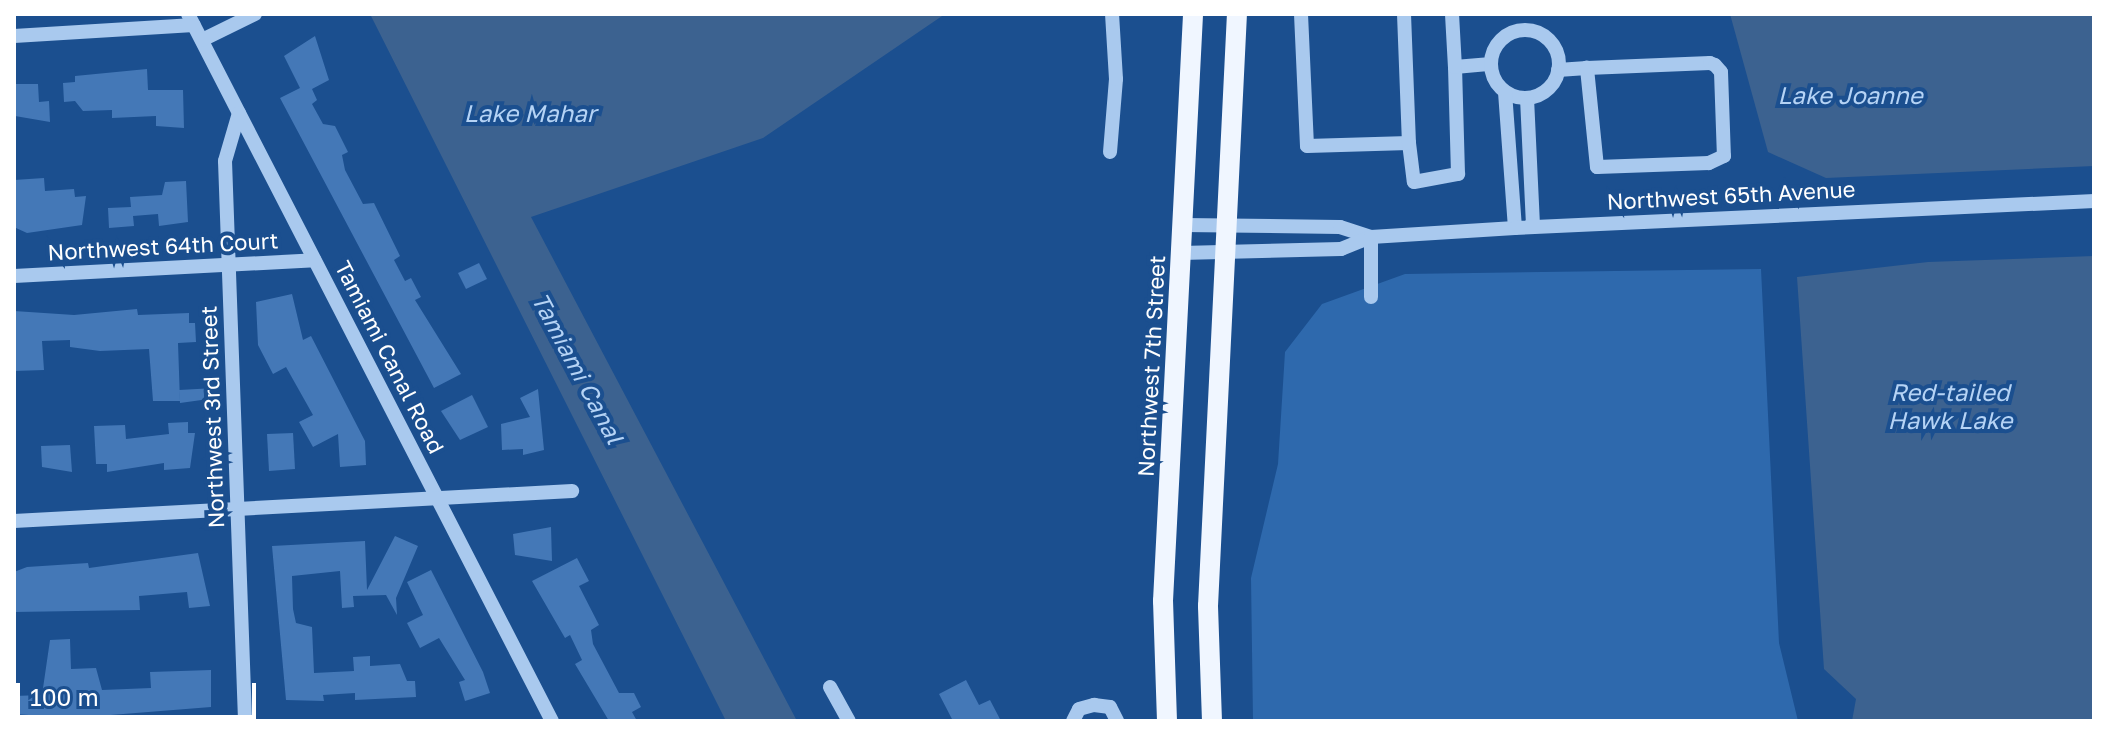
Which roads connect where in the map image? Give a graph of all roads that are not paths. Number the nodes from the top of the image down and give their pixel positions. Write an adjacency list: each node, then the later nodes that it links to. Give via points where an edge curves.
1 (255, 14): 10 (street)
2 (1112, 14): 19 (street, via 1116,79)
3 (1193, 14): 21 (main road, Northwest 7th Street)
4 (1237, 14): 22 (main road)
5 (1301, 14): 18 (street, via 1307,146)
6 (1404, 14): 18 (street)
7 (1452, 14): 12 (street)
8 (191, 20): 9 (street); 10 (street, Tamiami Canal Road)
9 (14, 36)
10 (202, 40): 17 (street, Tamiami Canal Road)
11 (1491, 64): 12 (street); 14 (street, via 1504,38 1532,31 1555,50); 15 (street)
12 (1455, 67): 18 (street, via 1458,174 1411,180)
13 (1587, 68): 13 (street, via 1719,67 1724,156 1709,163 1597,167); 14 (street)
14 (1558, 70): 16 (street, via 1544,92)
15 (1505, 92): 16 (street); 24 (street)
16 (1527, 98): 23 (street)
17 (239, 113): 28 (street, Tamiami Canal Road); 29 (street, Northwest 3rd Street, via 225,161)
18 (1409, 143)
19 (1110, 152)
20 (2094, 201): 23 (street, Northwest 65th Avenue)
21 (1183, 225): 22 (street, Northwest 65th Avenue); 27 (main road, Northwest 7th Street)
22 (1224, 227): 25 (street, Northwest 65th Avenue, via 1340,227); 26 (main road)
23 (1533, 227): 24 (street, Northwest 65th Avenue)
24 (1515, 228): 25 (street, Northwest 65th Avenue)
25 (1371, 237): 26 (street, Northwest 65th Avenue, via 1341,249); 31 (street)
26 (1223, 252): 27 (street, Northwest 65th Avenue); 43 (main road, via 1208,606)
27 (1181, 253): 42 (main road, Northwest 7th Street, via 1163,601)
28 (315, 260): 29 (street, Northwest 64th Court); 33 (street, Tamiami Canal Road)
29 (228, 264): 30 (street, Northwest 64th Court); 34 (street, Northwest 3rd Street)
30 (14, 276)
31 (1371, 297)
32 (572, 491): 33 (street)
33 (438, 498): 34 (street); 38 (street, Tamiami Canal Road)
34 (238, 509): 35 (street); 37 (street, Northwest 3rd Street)
35 (14, 521)
36 (830, 687): 39 (street)
37 (245, 721)
38 (552, 721)
39 (849, 721)
40 (1073, 721): 41 (street, via 1079,709 1094,705 1110,707)
41 (1117, 721)
42 (1167, 721)
43 (1212, 721)

